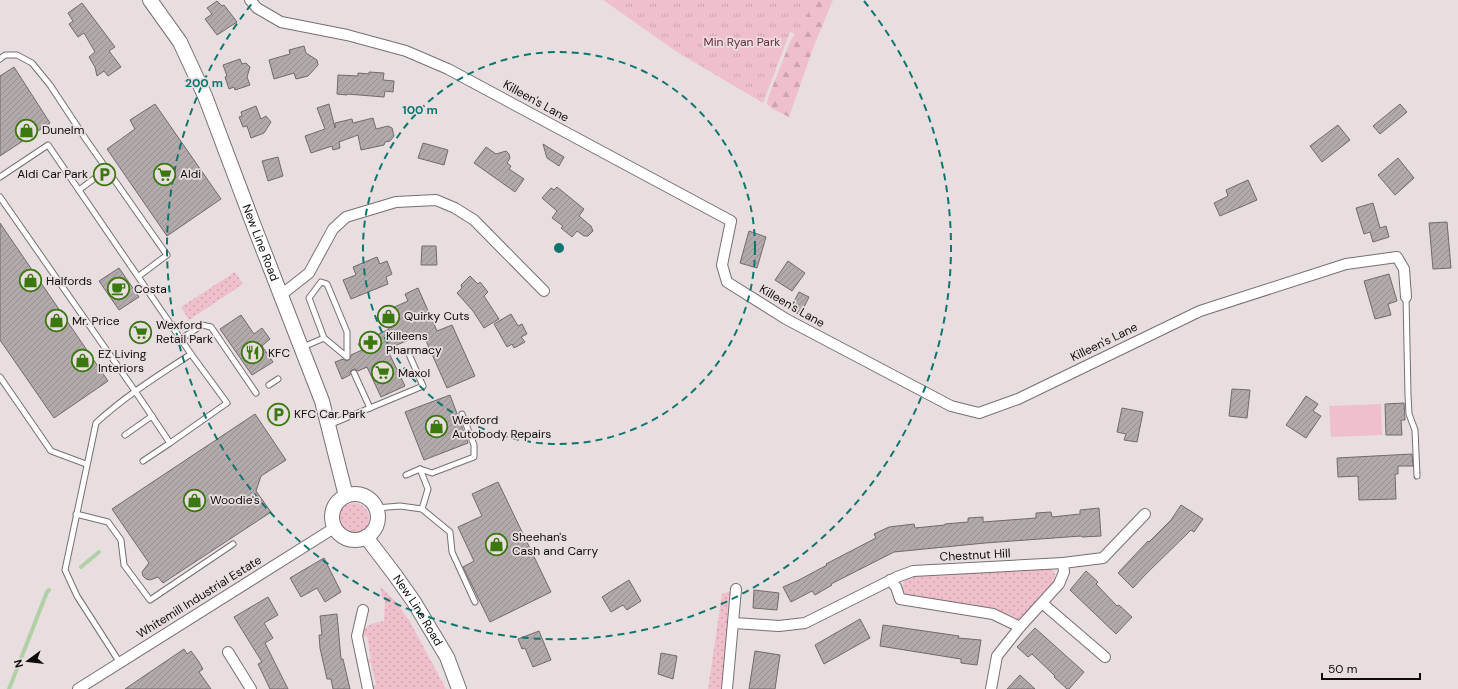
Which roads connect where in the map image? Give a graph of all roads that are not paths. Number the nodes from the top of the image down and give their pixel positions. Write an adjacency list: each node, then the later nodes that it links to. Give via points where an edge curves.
1 (150, 0): 10 (main road, New Line Road, via 180,42 205,96)
2 (250, 0): 11 (street, Killeen's Lane, via 257,8 281,22 347,35 406,51 448,69 731,221 722,265 727,282 786,319 951,406 979,413 1018,399 1200,311 1346,264 1397,257 1404,269)
3 (0, 59): 4 (lane, via 5,55 17,55 32,63)
4 (107, 169): 6 (lane); 8 (lane, via 167,255)
5 (0, 178): 6 (lane, via 48,145)
6 (79, 190): 8 (lane)
7 (0, 197): 21 (lane)
8 (138, 276): 13 (lane)
9 (544, 291): 10 (street, via 474,220 436,200 396,202 346,217 333,229 309,273)
10 (281, 295): 14 (main road, New Line Road)
11 (1406, 297): 33 (lane, via 1409,414 1415,430)
12 (324, 338): 12 (lane, via 347,357 347,332 327,284 321,282 309,298); 14 (lane)
13 (181, 339): 16 (lane); 22 (lane, via 202,325 211,327)
14 (301, 348): 26 (main road, New Line Road, via 322,401)
15 (408, 352): 23 (lane, via 423,386)
16 (192, 354): 21 (lane); 28 (lane, via 227,403)
17 (354, 373): 23 (lane)
18 (0, 377): 30 (lane, via 51,451)
19 (278, 379): 20 (lane)
20 (269, 385)
21 (136, 391): 25 (lane); 30 (lane, via 96,423)
22 (256, 393)
23 (370, 408): 26 (lane)
24 (462, 414): 31 (lane, via 474,445 474,457 432,473)
25 (152, 416): 27 (lane); 28 (lane)
26 (328, 426): 34 (main road, New Line Road)
27 (125, 435)
28 (170, 443): 29 (lane)
29 (143, 461)
30 (86, 464): 37 (lane)
31 (420, 469): 32 (lane); 36 (lane, via 428,488)
32 (406, 475)
33 (1417, 476)
34 (346, 496): 35 (main road, via 362,495); 39 (main road, via 334,506)
35 (376, 508): 36 (lane, via 400,506); 40 (main road, via 376,526)
36 (422, 509): 45 (lane, via 450,532 452,552)
37 (76, 514): 41 (lane, via 108,522 121,540 124,565 150,600); 52 (lane, via 65,570 77,596)
38 (1145, 514): 42 (street, Chestnut Hill, via 1103,558)
39 (334, 528): 40 (main road, via 345,538); 52 (street, Whitemill Industrial Estate)
40 (366, 538): 56 (main road, New Line Road, via 414,602 447,657)
41 (233, 544)
42 (1063, 563): 43 (street, Chestnut Hill, via 913,571); 46 (street, via 1064,572 1059,584)
43 (890, 580): 48 (street, Chestnut Hill, via 805,623 779,626); 49 (street, via 896,587 900,599 993,614)
44 (736, 589): 48 (street)
45 (475, 602)
46 (1042, 603): 49 (street); 51 (street)
47 (364, 610): 55 (street, via 357,636)
48 (734, 623): 57 (street)
49 (1020, 627): 58 (street, via 997,656)
50 (228, 652): 54 (street)
51 (1105, 657)
52 (120, 663): 53 (street, Whitemill Industrial Estate)
53 (78, 689)
54 (251, 689)
55 (368, 689)
56 (459, 689)
57 (728, 689)
58 (991, 689)

